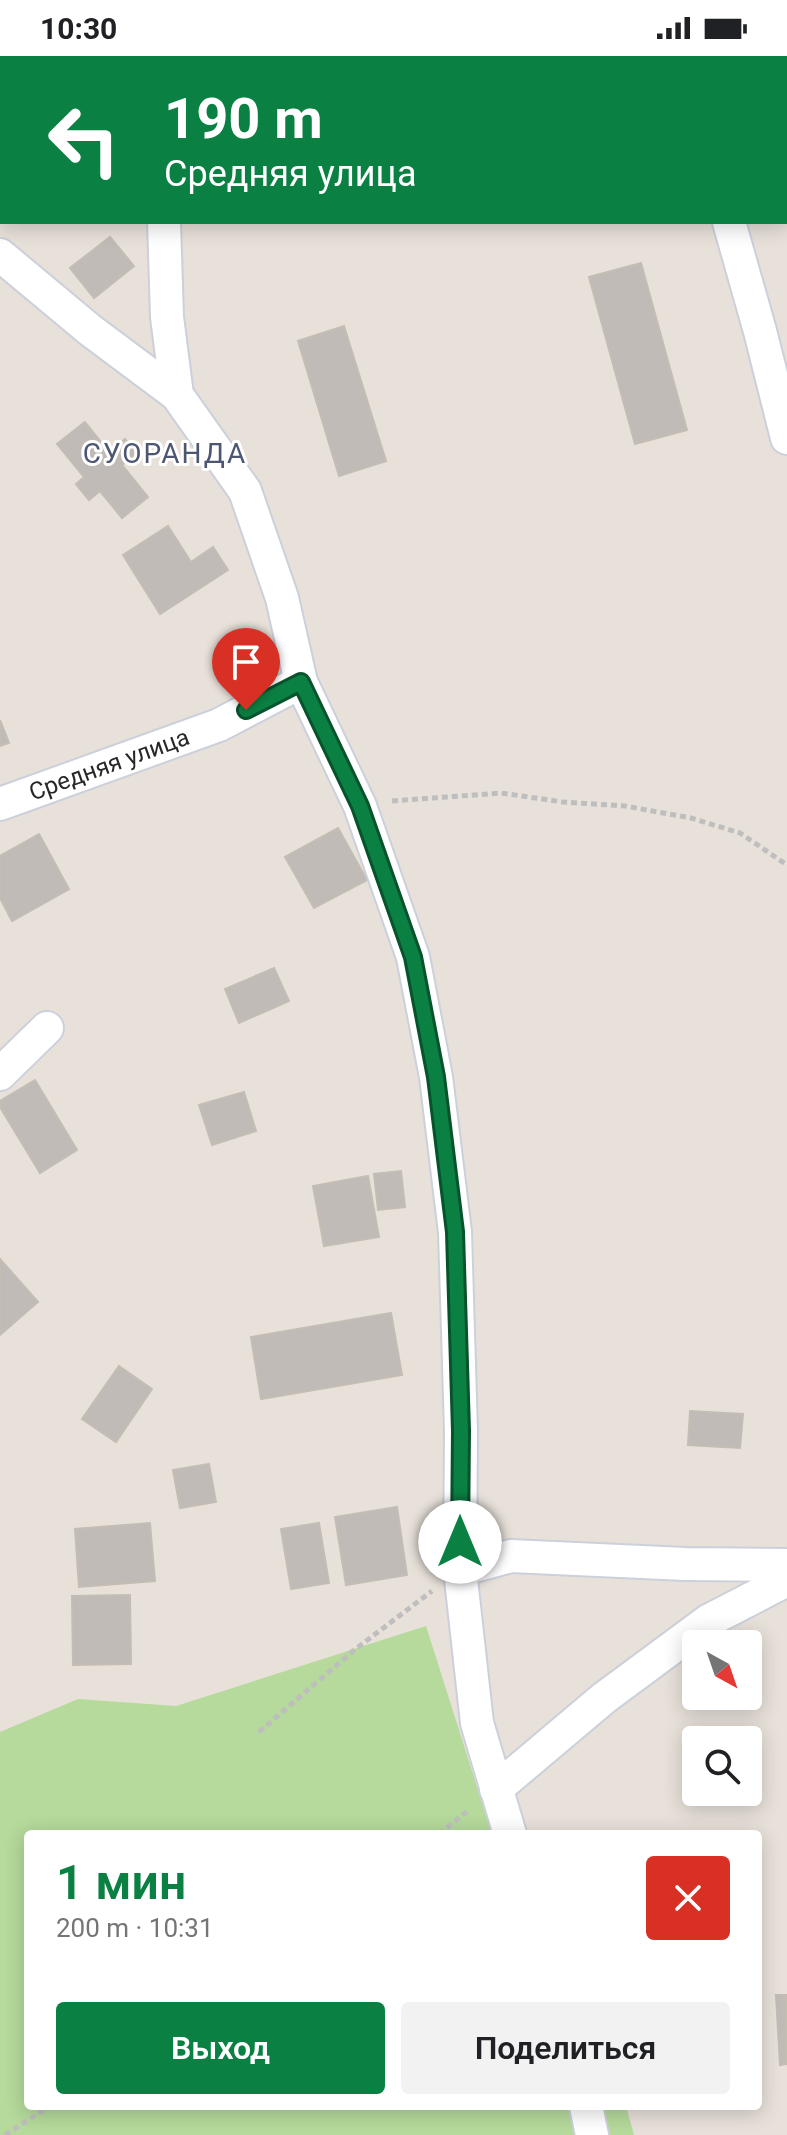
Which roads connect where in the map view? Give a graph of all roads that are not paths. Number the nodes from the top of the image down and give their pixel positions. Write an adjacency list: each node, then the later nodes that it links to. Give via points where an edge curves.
1 (164, 224): 4 (street, via 167,317)
2 (730, 224): 5 (street)
3 (0, 255): 4 (street)
4 (177, 395): 6 (street, via 245,491 282,598)
5 (787, 438)
6 (301, 682): 7 (street, Средняя улица, via 219,725); 11 (street, via 360,806 413,957 436,1077 455,1232)
7 (0, 804)
8 (47, 1028): 9 (street)
9 (0, 1074)
10 (787, 1565): 11 (street, via 511,1556)
11 (460, 1570): 13 (street, via 477,1723)
12 (787, 1580): 13 (street, via 708,1621 604,1698)
13 (496, 1789): 14 (street)
14 (509, 1830)
15 (587, 2110): 16 (street)
16 (592, 2135)

